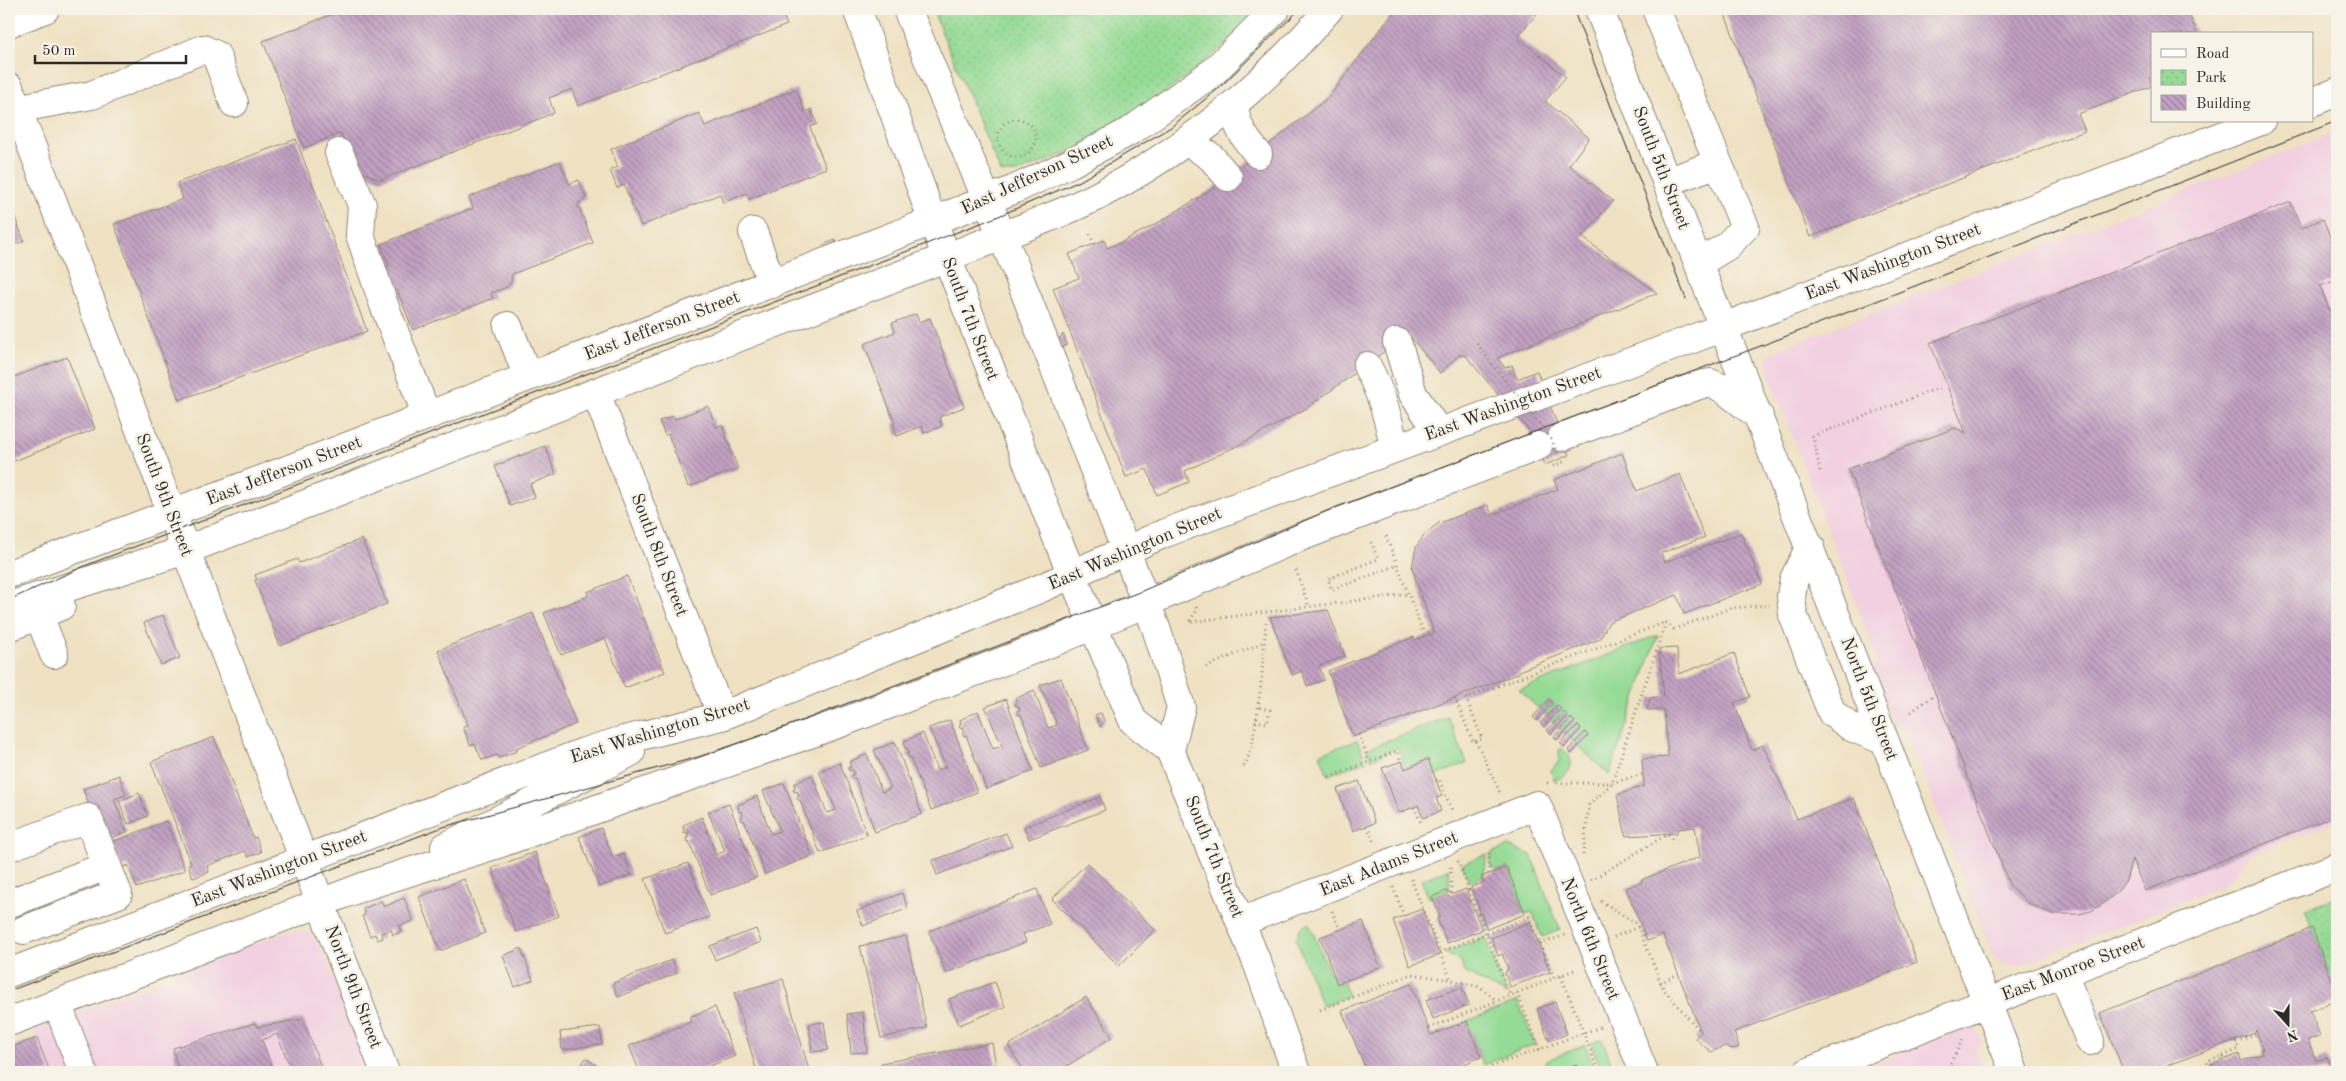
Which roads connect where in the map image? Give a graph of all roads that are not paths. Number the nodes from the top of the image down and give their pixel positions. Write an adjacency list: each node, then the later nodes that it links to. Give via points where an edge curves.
1 (45, 9): 8 (main road)
2 (857, 9): 22 (main road, South 7th Street)
3 (1276, 9): 21 (main road, East Jefferson Street, via 1213,72 1132,130 1072,163)
4 (1329, 9): 13 (main road, via 1246,96)
5 (1656, 9): 18 (main road)
6 (1607, 11): 20 (main road, South 5th Street)
7 (910, 17): 21 (main road)
8 (9, 23)
9 (2337, 92): 11 (main road)
10 (11, 101): 12 (main road, via 92,95 204,49 216,55); 38 (main road, South 9th Street)
11 (2314, 101)
12 (234, 103)
13 (1234, 104): 15 (main road); 17 (main road, via 1234,117 1240,130)
14 (2258, 122): 29 (main road, East Washington Street)
15 (1187, 141): 19 (main road, via 1211,157); 24 (main road, via 1100,195)
16 (339, 153): 34 (main road, via 362,205 360,235)
17 (1258, 154)
18 (1718, 163): 20 (main road); 26 (main road, via 1744,228 1727,246)
19 (1228, 177)
20 (1667, 182): 26 (main road, South 5th Street)
21 (986, 201): 22 (main road, East Jefferson Street); 24 (main road)
22 (933, 222): 25 (main road, South 7th Street); 27 (main road, East Jefferson Street)
23 (753, 232): 27 (main road)
24 (1002, 236): 25 (main road); 41 (main road)
25 (946, 257): 33 (main road); 44 (main road, South 7th Street)
26 (1699, 263): 29 (main road, South 5th Street)
27 (772, 284): 32 (main road, East Jefferson Street)
28 (508, 326): 32 (main road)
29 (1724, 326): 35 (main road, North 5th Street); 36 (main road, East Washington Street)
30 (1397, 342): 36 (main road, via 1413,394)
31 (1367, 366): 37 (main road, via 1390,421)
32 (528, 377): 34 (main road, East Jefferson Street)
33 (596, 393): 40 (main road); 51 (main road, South 8th Street)
34 (427, 416): 38 (main road, East Jefferson Street)
35 (1759, 416): 39 (main road, North 5th Street); 45 (main road, via 1722,388 1710,383 1699,385 1552,446 1298,538)
36 (1438, 431): 37 (main road, East Washington Street)
37 (1394, 448): 41 (main road, East Washington Street, via 1165,533)
38 (172, 514): 40 (main road, South 9th Street); 43 (main road, East Jefferson Street)
39 (1810, 546): 52 (main road, North 5th Street); 52 (main road, via 1794,578 1791,596 1793,615 1832,714 1851,727)
40 (186, 550): 42 (main road); 56 (main road, South 9th Street)
41 (1126, 551): 44 (main road, East Washington Street); 45 (main road)
42 (155, 561): 46 (main road); 47 (main road, via 102,590)
43 (9, 574)
44 (1073, 574): 48 (main road, South 7th Street); 51 (main road, East Washington Street)
45 (1146, 602): 48 (main road); 53 (main road, via 1181,707)
46 (9, 606)
47 (39, 616): 49 (main road); 50 (main road)
48 (1094, 624): 53 (main road, South 7th Street, via 1133,721); 59 (main road, via 777,745 477,851)
49 (9, 627)
50 (54, 654)
51 (722, 716): 56 (main road, East Washington Street, via 584,752); 59 (main road, via 599,767)
52 (1885, 741): 68 (main road, North 5th Street)
53 (1170, 750): 62 (main road, South 7th Street)
54 (1538, 794): 62 (main road, East Adams Street, via 1341,883); 74 (main road, North 6th Street)
55 (9, 847): 57 (main road, via 88,818)
56 (305, 860): 61 (main road, South 9th Street); 64 (main road, East Washington Street)
57 (106, 866): 60 (main road); 63 (main road, via 118,894)
58 (2337, 867): 66 (main road, East Monroe Street)
59 (365, 886): 61 (main road)
60 (11, 897): 63 (main road)
61 (321, 902): 67 (main road); 72 (main road, North 9th Street)
62 (1241, 922): 73 (main road, South 7th Street)
63 (24, 930): 64 (main road, via 40,941)
64 (47, 958): 65 (main road, East Washington Street)
65 (9, 973)
66 (2063, 973): 68 (main road, East Monroe Street); 70 (main road)
67 (57, 1003): 69 (main road); 71 (main road)
68 (1987, 1003): 75 (main road, East Monroe Street); 76 (main road, North 5th Street)
69 (9, 1022)
70 (2090, 1041)
71 (83, 1072)
72 (385, 1072)
73 (1296, 1072)
74 (1644, 1072)
75 (1808, 1072)
76 (2014, 1072)

